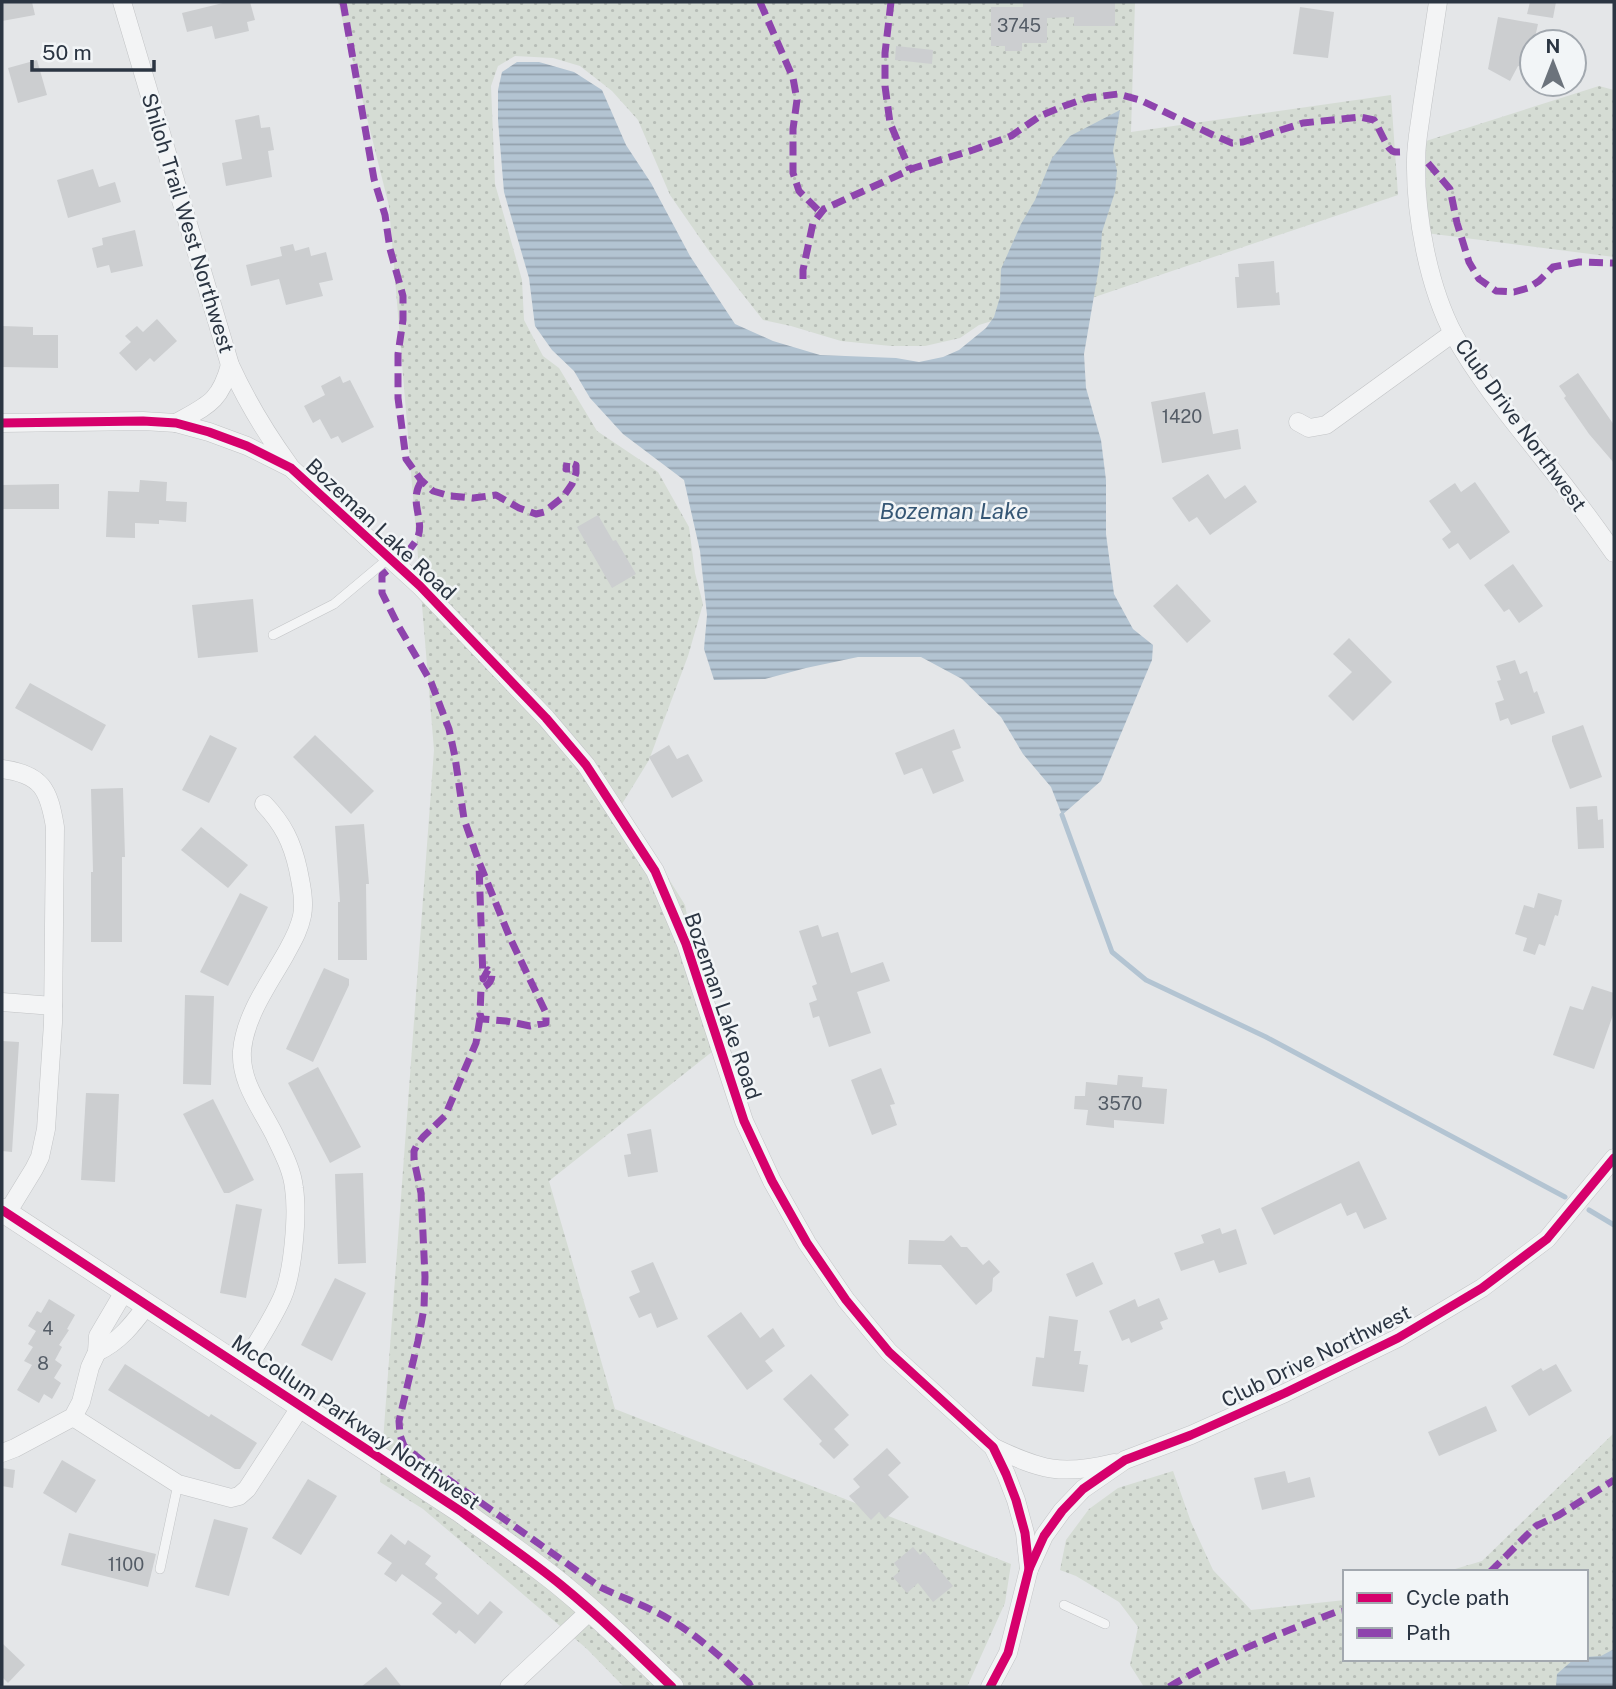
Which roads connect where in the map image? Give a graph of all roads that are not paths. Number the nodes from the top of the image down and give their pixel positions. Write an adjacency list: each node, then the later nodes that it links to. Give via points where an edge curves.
1 (122, 2): 4 (street, Shiloh Trail West Northwest)
2 (1438, 2): 3 (street, Club Drive Northwest, via 1416,158 1417,197 1425,249)
3 (1453, 333): 6 (street, via 1326,425 1309,428); 9 (street, Club Drive Northwest, via 1503,409)
4 (230, 365): 7 (street, Shiloh Trail West Northwest, via 221,391 210,403); 8 (street, Shiloh Trail West Northwest, via 247,402)
5 (2, 422): 7 (street, Bozeman Lake Road)
6 (1298, 422)
7 (176, 423): 8 (street, Bozeman Lake Road, via 247,446)
8 (291, 468): 10 (street, Bozeman Lake Road)
9 (1614, 553)
10 (389, 558): 11 (lane, via 334,604); 24 (street, Bozeman Lake Road, via 530,700 593,776 655,871 685,944 744,1121 807,1243 889,1352)
11 (273, 635)
12 (2, 769): 15 (street, via 19,771 42,786 51,804 55,827)
13 (264, 804): 21 (street, via 278,818 295,856 302,914 298,932 251,1016 242,1052 249,1089 285,1156 294,1187 295,1222 283,1296)
14 (2, 1002): 15 (street)
15 (53, 1006): 17 (street, via 44,1142 34,1169)
16 (1614, 1158): 26 (street, Club Drive Northwest, via 1547,1239 1482,1288 1391,1342 1191,1435)
17 (4, 1211): 18 (street, McCollum Parkway Northwest)
18 (125, 1290): 19 (street, McCollum Parkway Northwest); 20 (street, via 98,1336)
19 (146, 1304): 20 (street, via 132,1325); 21 (street, McCollum Parkway Northwest)
20 (97, 1352): 23 (street)
21 (242, 1367): 22 (street, McCollum Parkway Northwest)
22 (301, 1406): 27 (street, via 239,1496 231,1498); 31 (street, McCollum Parkway Northwest, via 462,1512)
23 (73, 1417): 25 (street); 27 (street)
24 (993, 1447): 26 (street, Club Drive Northwest, via 1053,1469 1087,1469); 29 (street, Bozeman Lake Road, via 1017,1500)
25 (2, 1452)
26 (1125, 1460): 29 (street, Club Drive Northwest, via 1083,1489 1062,1511)
27 (178, 1484): 28 (lane)
28 (160, 1569)
29 (1029, 1569): 35 (street, Bozeman Lake Road, via 1008,1653)
30 (1064, 1605): 32 (lane)
31 (591, 1611): 33 (street); 34 (street, McCollum Parkway Northwest)
32 (1105, 1624)
33 (509, 1687)
34 (672, 1687)
35 (990, 1687)

